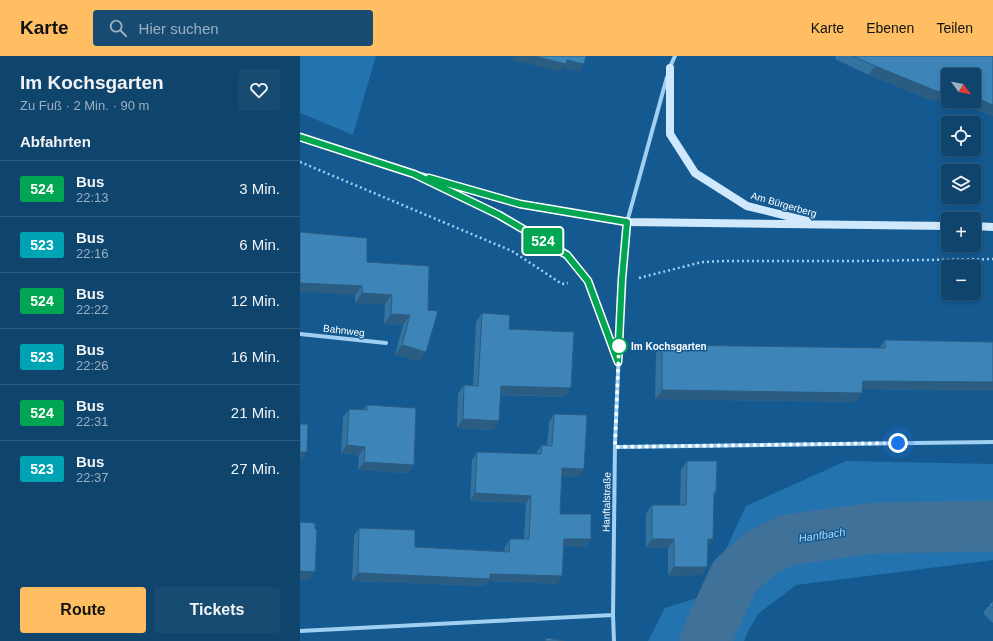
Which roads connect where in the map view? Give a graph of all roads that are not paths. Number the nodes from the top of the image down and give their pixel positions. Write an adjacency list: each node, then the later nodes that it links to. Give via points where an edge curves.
1 (675, 56): 2 (street, Am Bürgerberg)
2 (670, 68): 5 (street, Am Bürgerberg); 6 (main road, Am Bürgerberg, via 670,134 695,174 747,206)
3 (300, 136): 4 (main road)
4 (414, 174): 5 (main road, via 520,204); 12 (street, Hanftalstraße, via 499,215 567,255 588,281)
5 (627, 222): 6 (main road); 12 (street, Hanftalstraße)
6 (820, 224): 7 (main road)
7 (941, 226)
8 (981, 226): 9 (main road)
9 (993, 227)
10 (300, 334): 11 (street, Bahnweg)
11 (386, 343)
12 (618, 362): 14 (street, Hanftalstraße)
13 (993, 442): 14 (street)
14 (615, 447): 15 (street, Hanftalstraße)
15 (613, 615): 16 (street); 17 (street, Hanftalstraße)
16 (300, 631)
17 (614, 641)

